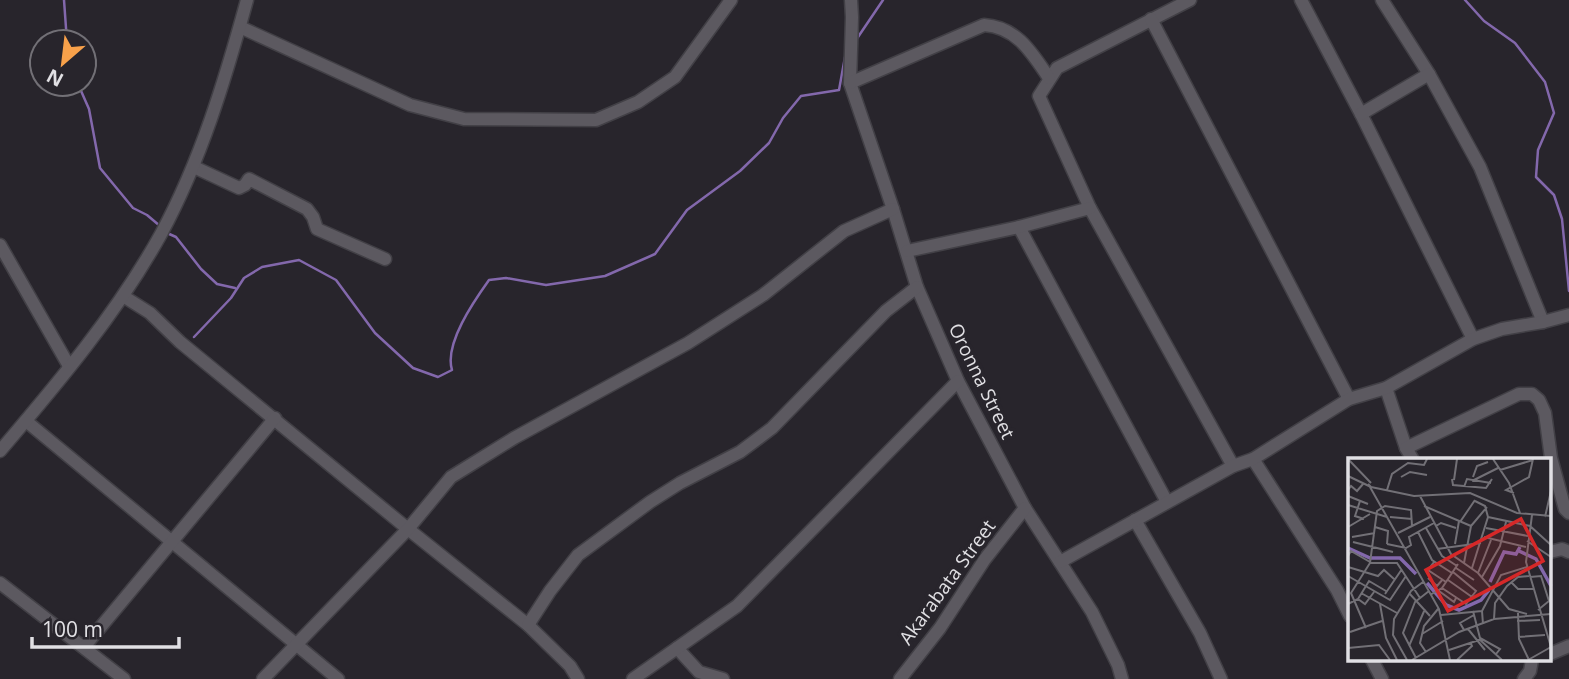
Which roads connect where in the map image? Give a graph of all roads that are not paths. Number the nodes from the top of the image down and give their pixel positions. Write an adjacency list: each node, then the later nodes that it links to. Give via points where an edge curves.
1 (247, 0): 8 (street)
2 (731, 0): 8 (street, via 675,77 638,102 596,120 464,119 410,105)
3 (850, 0): 11 (street)
4 (1190, 0): 7 (street)
5 (1301, 0): 12 (street)
6 (1382, 0): 9 (street)
7 (1152, 19): 10 (street, via 1057,68); 28 (street)
8 (240, 27): 13 (street)
9 (1429, 74): 12 (street); 23 (street, via 1480,167)
10 (1049, 78): 11 (street, via 1026,44 998,26 984,25); 14 (street, via 1039,96)
11 (849, 82): 15 (street, Oronna Street)
12 (1362, 114): 24 (street)
13 (194, 167): 19 (street, via 239,188 249,179 307,209 317,229); 21 (street)
14 (1090, 208): 16 (street); 35 (street)
15 (893, 209): 18 (street, Oronna Street); 41 (street, via 844,231 763,295 688,343 451,477)
16 (1019, 227): 18 (street); 37 (street)
17 (0, 245): 25 (street)
18 (907, 250): 20 (street, Oronna Street)
19 (386, 259)
20 (917, 288): 26 (street, Oronna Street); 48 (street, via 886,311 772,428 740,452 650,502 578,555)
21 (123, 296): 25 (street); 29 (street, via 150,313)
22 (1569, 315): 23 (street)
23 (1543, 322): 24 (street)
24 (1473, 338): 27 (street)
25 (69, 366): 30 (street)
26 (958, 381): 38 (street, Oronna Street); 52 (street, via 737,606)
27 (1386, 388): 28 (street); 32 (street)
28 (1349, 399): 34 (street)
29 (275, 418): 41 (street); 42 (street)
30 (26, 421): 31 (street); 42 (street)
31 (0, 451)
32 (1410, 454): 33 (street, via 1519,394 1532,394 1545,413)
33 (1550, 458)
34 (1253, 460): 35 (street); 47 (street)
35 (1233, 466): 37 (street)
36 (1552, 466): 39 (street)
37 (1167, 502): 40 (street)
38 (1025, 508): 45 (street, Oronna Street); 62 (street, Akarabata Street)
39 (1569, 513)
40 (1135, 520): 45 (street); 64 (street)
41 (408, 529): 48 (street); 49 (street)
42 (172, 541): 49 (street); 51 (street)
43 (1552, 552): 44 (street)
44 (1569, 552)
45 (1060, 562): 63 (street, Oronna Street, via 1091,612)
46 (0, 583): 51 (street)
47 (1348, 612)
48 (528, 625): 59 (street)
49 (297, 643): 57 (street); 58 (street)
50 (1569, 646): 53 (street)
51 (83, 647): 56 (street)
52 (677, 648): 60 (street); 61 (street, via 699,672)
53 (1552, 653)
54 (1373, 662): 65 (street)
55 (1532, 662): 66 (street)
56 (124, 679)
57 (263, 679)
58 (338, 679)
59 (578, 679)
60 (632, 679)
61 (723, 679)
62 (900, 679)
63 (1122, 679)
64 (1221, 679)
65 (1382, 679)
66 (1524, 679)

